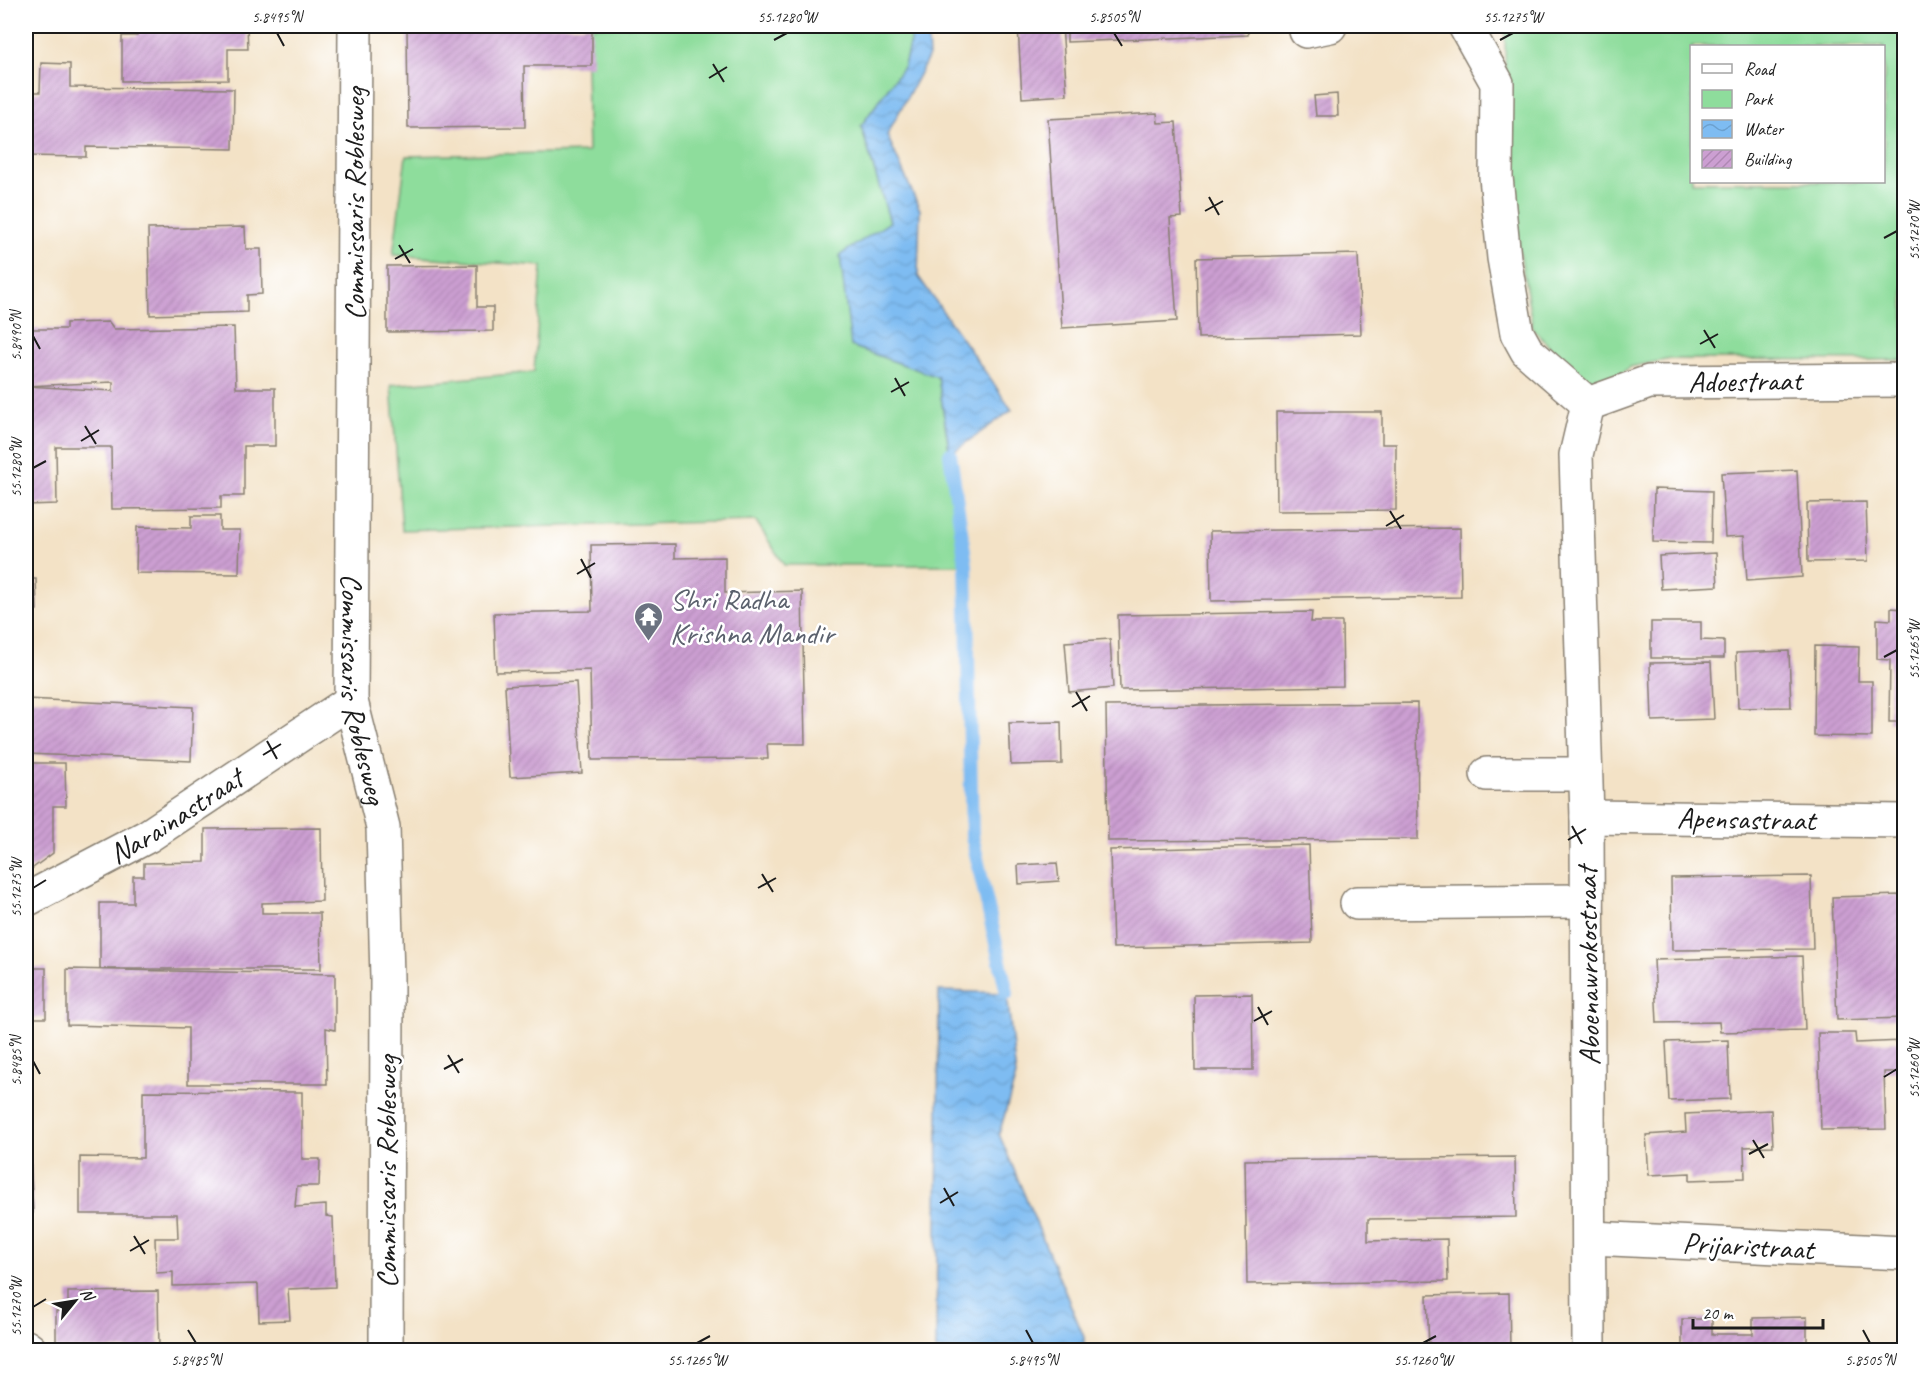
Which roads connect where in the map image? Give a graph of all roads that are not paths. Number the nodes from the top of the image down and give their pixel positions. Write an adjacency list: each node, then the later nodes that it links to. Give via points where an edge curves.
1 (355, 26): 5 (street, Commissaris Roblesweg)
2 (1465, 26): 4 (street, via 1497,83 1496,177 1517,333 1527,351)
3 (1905, 380): 4 (street, Adoestraat, via 1649,382)
4 (1588, 404): 7 (street, Aboenawrokostraat, via 1576,455)
5 (351, 701): 10 (street, Narainastraat, via 148,836); 17 (street, Commissaris Roblesweg, via 382,827 387,978)
6 (1487, 774): 7 (street)
7 (1585, 774): 8 (street, Aboenawrokostraat)
8 (1587, 817): 9 (street, Apensastraat); 11 (street, Aboenawrokostraat)
9 (1905, 821)
10 (26, 900)
11 (1587, 901): 12 (street); 13 (street, Aboenawrokostraat)
12 (1358, 903)
13 (1591, 1239): 14 (street, Prijaristraat); 18 (street, Aboenawrokostraat)
14 (1905, 1253)
15 (26, 1347): 16 (street)
16 (30, 1350)
17 (386, 1350)
18 (1589, 1350)

